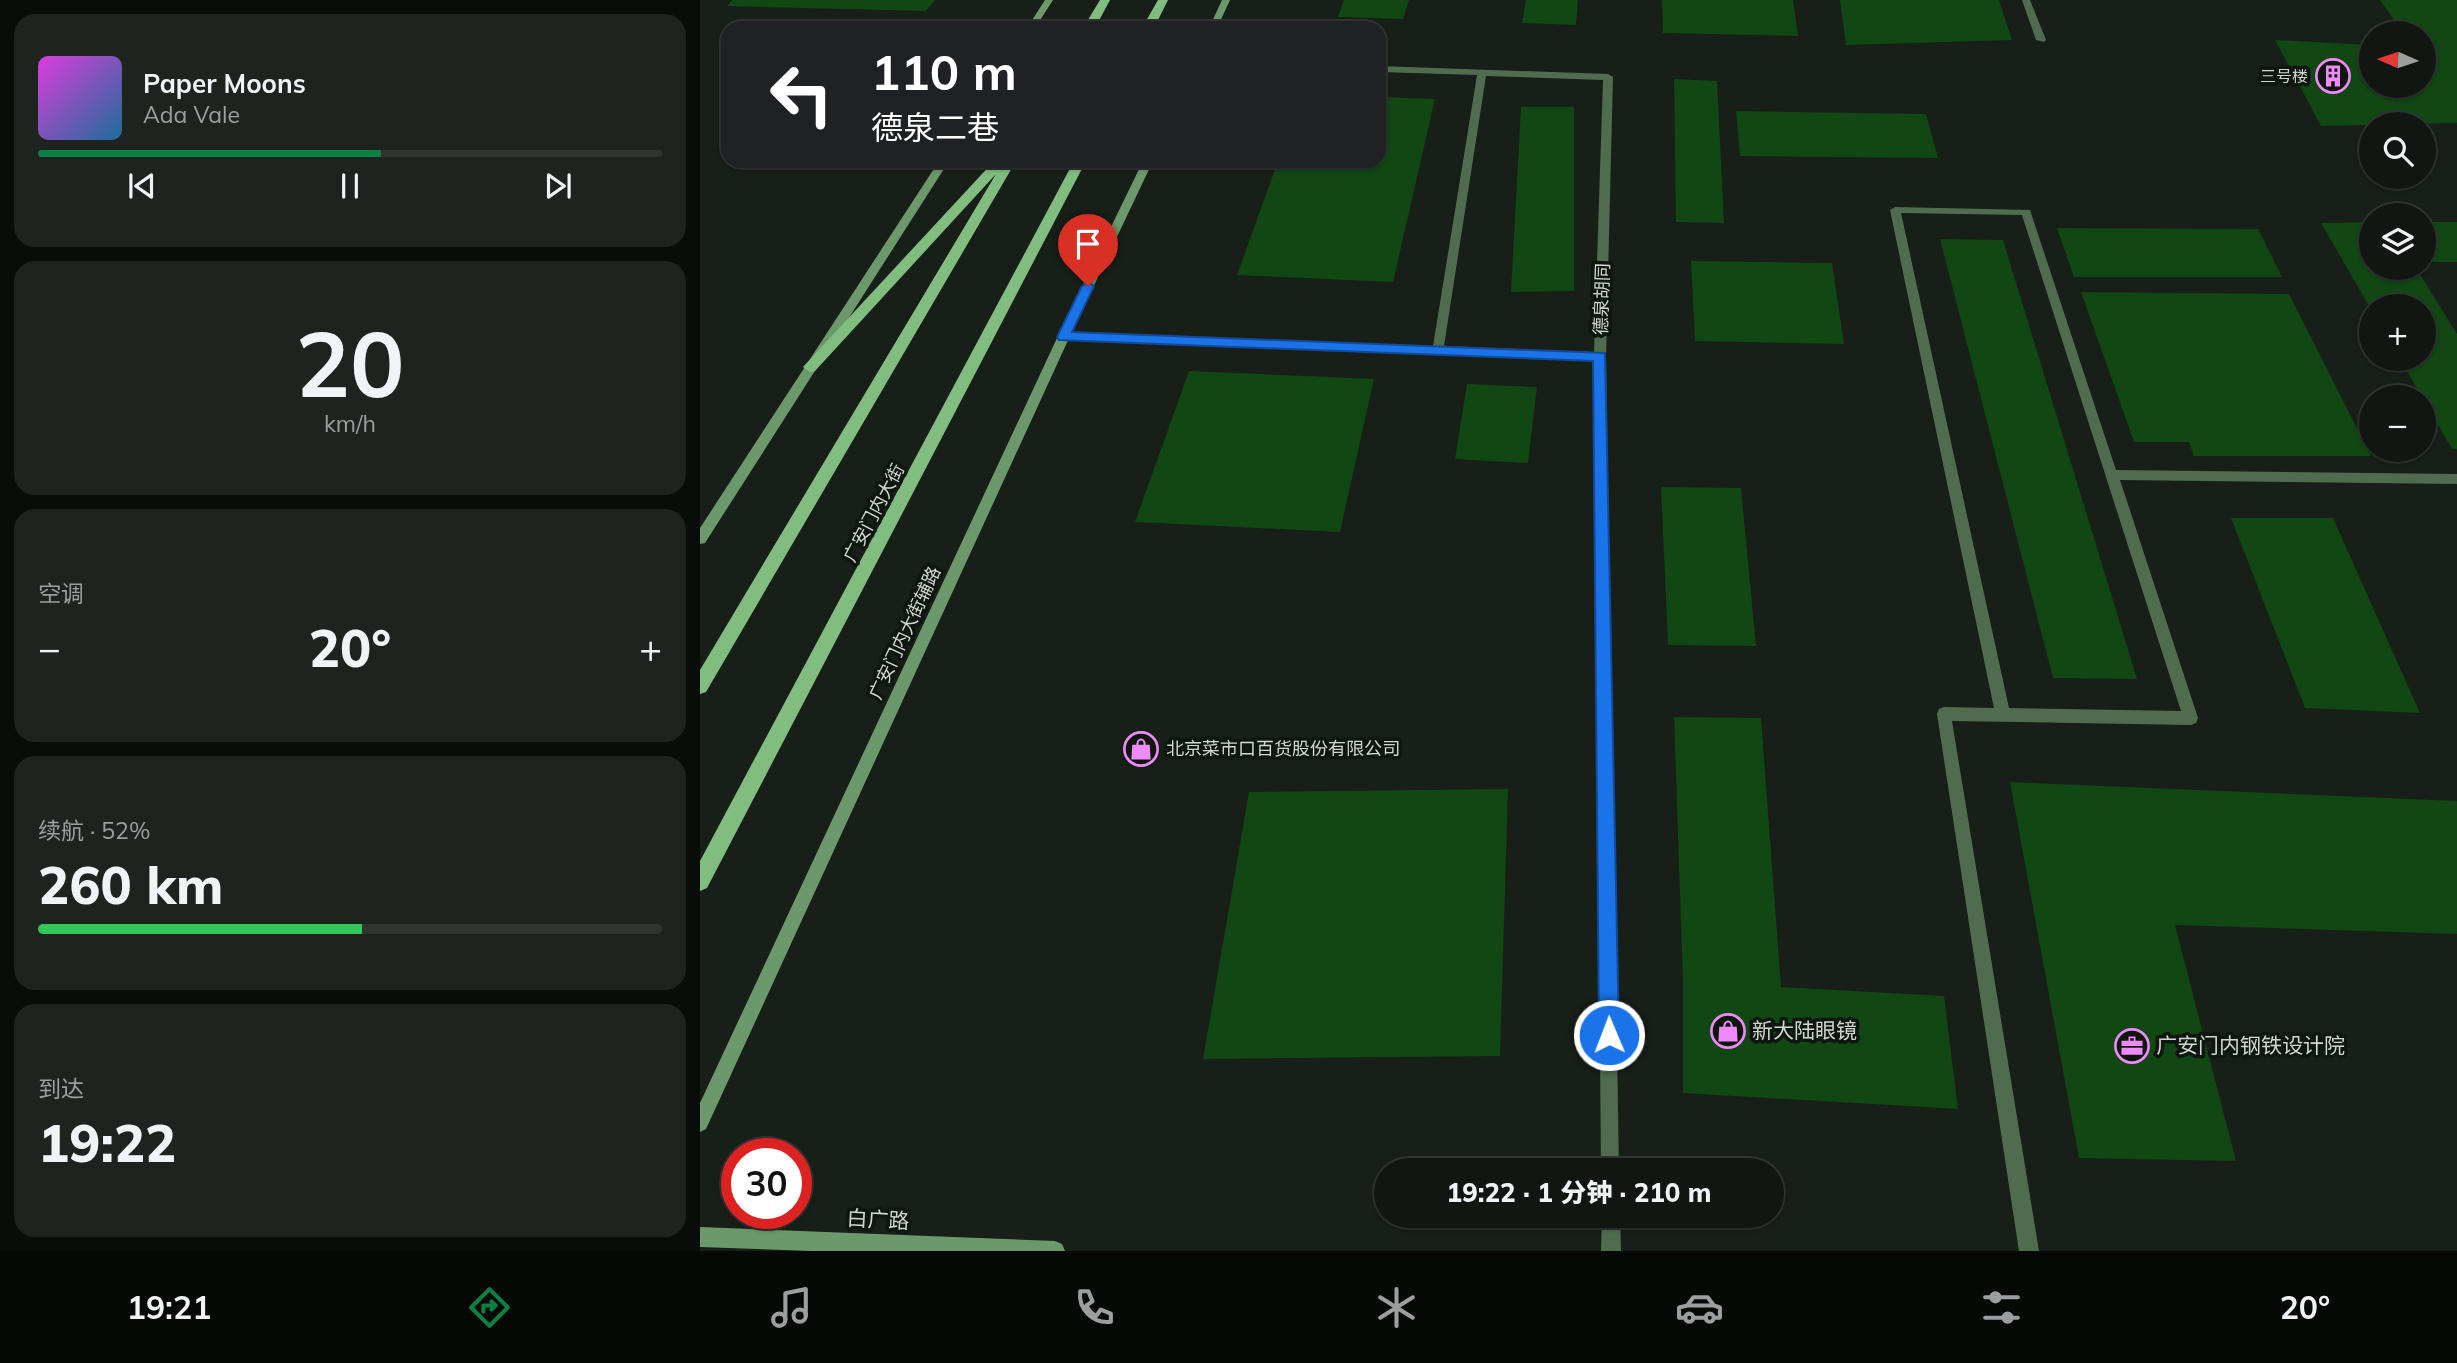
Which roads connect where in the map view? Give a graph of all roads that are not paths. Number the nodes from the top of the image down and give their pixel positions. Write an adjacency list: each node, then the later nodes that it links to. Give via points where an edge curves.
1 (1049, 0): 6 (street)
2 (1105, 0): 7 (main road)
3 (1163, 0): 8 (main road)
4 (1226, 0): 9 (street)
5 (2026, 0): 10 (street)
6 (1036, 21)
7 (1093, 21)
8 (1152, 21)
9 (1216, 21)
10 (2041, 40)
11 (1386, 69): 12 (street, 德泉胡同)
12 (1482, 72): 19 (street); 20 (street, 德泉胡同, via 1608,77)
13 (939, 168): 21 (street)
14 (995, 168): 21 (main road)
15 (1006, 168): 25 (main road)
16 (1076, 168): 27 (main road, 广安门内大街)
17 (1145, 168): 18 (street, 广安门内大街辅路)
18 (1064, 337): 19 (street); 28 (street, 广安门内大街辅路)
19 (1438, 349): 20 (street)
20 (1600, 356): 29 (street, 德泉胡同)
21 (810, 367): 24 (street)
22 (2112, 475): 23 (street); 26 (street, via 2191,718); 26 (street, via 2026,212 1895,210)
23 (2457, 479)
24 (700, 539)
25 (700, 686)
26 (2003, 715): 34 (street, via 1944,714)
27 (700, 881)
28 (700, 1123)
29 (1610, 1158)
30 (1611, 1228): 33 (street)
31 (700, 1237): 32 (street, 白广路)
32 (1055, 1251)
33 (1611, 1251)
34 (2028, 1251)

